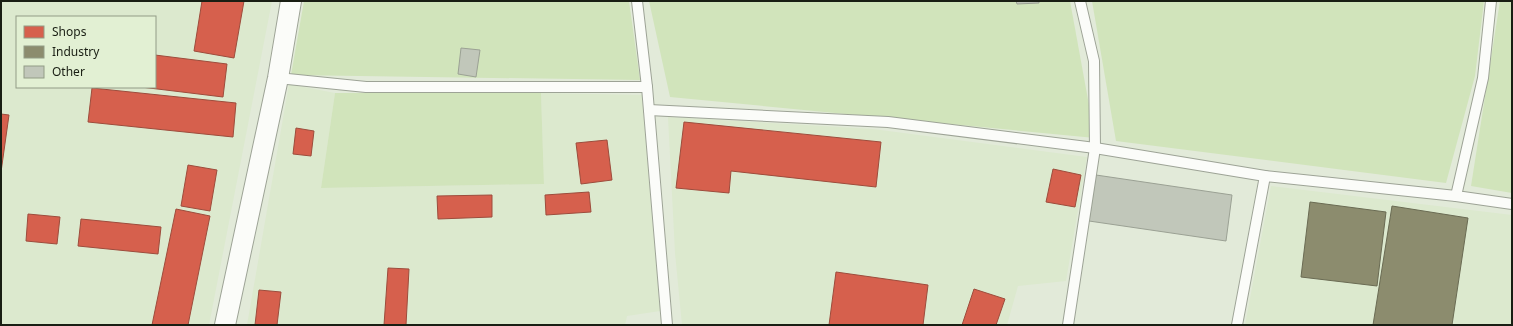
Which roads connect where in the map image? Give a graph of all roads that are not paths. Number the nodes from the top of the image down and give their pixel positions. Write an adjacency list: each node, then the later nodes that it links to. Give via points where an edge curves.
1 (291, 1): 5 (street)
2 (636, 1): 6 (lane)
3 (1080, 1): 8 (lane, via 1094,61)
4 (1491, 1): 10 (lane, via 1483,78)
5 (278, 78): 6 (lane, via 366,87); 12 (street)
6 (647, 87): 7 (lane)
7 (648, 110): 8 (lane, via 888,122); 13 (lane)
8 (1095, 148): 9 (lane); 14 (lane)
9 (1265, 176): 10 (lane); 15 (lane)
10 (1456, 196): 11 (lane)
11 (1512, 204)
12 (225, 325)
13 (667, 325)
14 (1068, 325)
15 (1237, 325)

